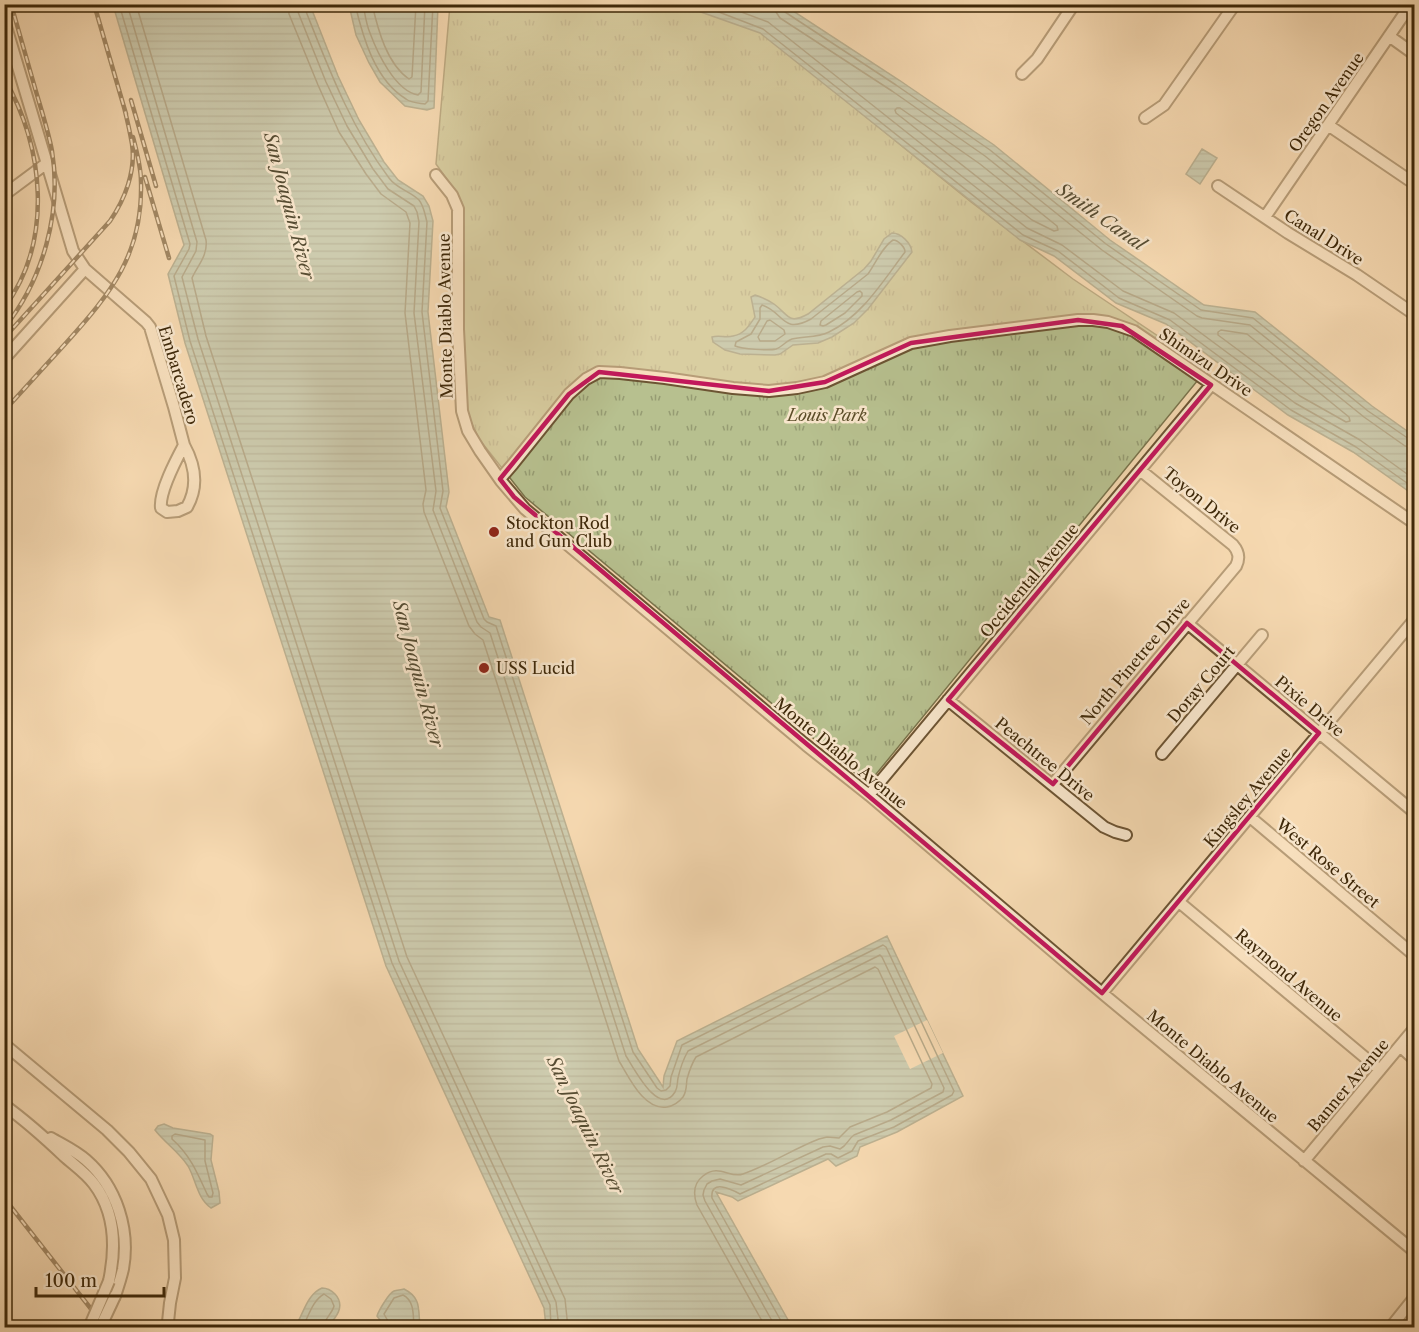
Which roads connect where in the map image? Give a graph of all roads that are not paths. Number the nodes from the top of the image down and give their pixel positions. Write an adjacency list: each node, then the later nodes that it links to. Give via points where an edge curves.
1 (1074, 4): 7 (street, via 1037,59)
2 (1235, 4): 8 (street, via 1164,105)
3 (1411, 4): 5 (street, Oregon Avenue)
4 (4, 20): 10 (street)
5 (1389, 36): 6 (street); 9 (street, Oregon Avenue)
6 (1414, 54)
7 (1022, 74)
8 (1145, 118)
9 (1328, 125): 12 (street); 15 (street, Oregon Avenue)
10 (47, 163): 14 (street); 16 (street, Embarcadero, via 73,251)
11 (436, 175): 22 (street, Monte Diablo Avenue, via 458,208 462,411 468,431)
12 (1409, 180)
13 (1218, 186): 15 (street, Canal Drive)
14 (4, 195)
15 (1265, 217): 17 (street, Canal Drive)
16 (85, 268): 18 (street); 20 (street, Embarcadero, via 150,327)
17 (1414, 314)
18 (4, 359)
19 (1211, 385): 21 (street, Occidental Avenue); 22 (street, Shimizu Drive, via 1134,331 1093,320 911,343 825,382 769,391 599,372 570,394); 23 (street, Shimizu Drive)
20 (184, 445): 20 (street, Embarcadero, via 195,485 187,507 167,512 161,508 161,498)
21 (1140, 470): 24 (street, Toyon Drive, via 1229,541); 29 (street, Occidental Avenue)
22 (500, 479): 33 (street, Monte Diablo Avenue, via 525,509)
23 (1414, 523)
24 (1239, 558): 26 (street, North Pinetree Drive)
25 (1414, 620): 30 (street, Kingsley Avenue)
26 (1187, 623): 28 (street, Pixie Drive); 32 (street, North Pinetree Drive)
27 (1262, 635): 28 (street, Doray Court)
28 (1237, 664): 30 (street, Pixie Drive); 31 (street, Doray Court)
29 (948, 700): 32 (street, Peachtree Drive); 33 (street, Occidental Avenue)
30 (1320, 733): 34 (street, Pixie Drive); 35 (street, Kingsley Avenue)
31 (1162, 754)
32 (1053, 784): 36 (street, Peachtree Drive, via 1104,826)
33 (869, 795): 39 (street, Monte Diablo Avenue)
34 (1414, 812)
35 (1250, 817): 37 (street, Kingsley Avenue); 38 (street, West Rose Street)
36 (1126, 835)
37 (1179, 902): 39 (street, Kingsley Avenue); 44 (street, Raymond Avenue)
38 (1414, 955)
39 (1102, 993): 47 (street, Monte Diablo Avenue)
40 (1414, 1029): 42 (street, Banner Avenue)
41 (4, 1044): 52 (street, via 106,1130 151,1179 168,1215 174,1240 175,1278)
42 (1400, 1047): 43 (street); 44 (street, Banner Avenue)
43 (1414, 1059)
44 (1380, 1070): 47 (street, Banner Avenue)
45 (4, 1105): 46 (street)
46 (36, 1129): 50 (street, bridge, via 85,1174 109,1214 114,1251 109,1281); 51 (street, bridge, via 88,1162 104,1179 116,1202 125,1237 125,1256)
47 (1304, 1161): 48 (street, Monte Diablo Avenue)
48 (1414, 1251)
49 (1414, 1298): 53 (street)
50 (89, 1328)
51 (102, 1328)
52 (169, 1328)
53 (1390, 1328)

